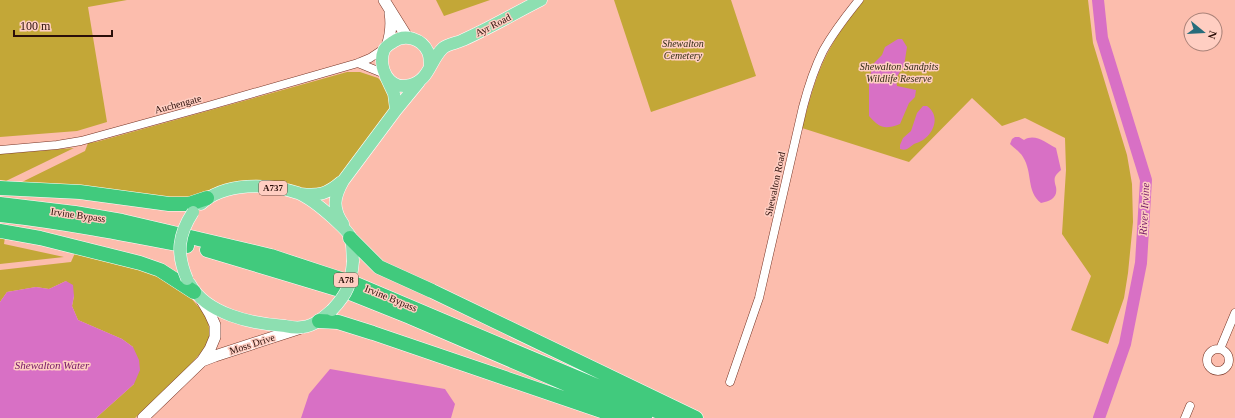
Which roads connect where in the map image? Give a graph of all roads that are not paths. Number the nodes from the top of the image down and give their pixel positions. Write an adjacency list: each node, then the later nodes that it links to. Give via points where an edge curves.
1 (541, 0): 6 (main road, Ayr Road)
2 (859, 0): 27 (street, Shewalton Road, via 842,20 812,76 802,107 759,298)
3 (387, 5): 4 (main road); 5 (main road, via 392,23)
4 (411, 38): 5 (main road, via 397,39); 6 (main road); 8 (main road, via 424,45 428,52)
5 (386, 47): 7 (street, Auchengate); 9 (main road, via 381,61)
6 (444, 47): 8 (main road, A737)
7 (358, 63): 9 (street); 12 (street, Auchengate, via 81,141)
8 (430, 67): 10 (main road, A737)
9 (385, 75): 10 (main road, via 398,85 409,86); 11 (main road, via 394,94)
10 (420, 82): 11 (main road, A737)
11 (396, 110): 13 (main road, A737)
12 (0, 150)
13 (343, 181): 15 (main road, A737, via 332,191 315,195); 20 (main road, A737, via 335,203 338,217)
14 (0, 188): 16 (highway, via 80,192 169,204 189,204)
15 (298, 194): 16 (main road, A737, via 249,186 232,188); 20 (main road, A737, via 325,210)
16 (208, 198): 21 (main road, A737, bridge, via 185,223 180,237 181,258 187,279)
17 (0, 204): 32 (highway, Irvine Bypass / A78, via 122,221 271,256 356,284)
18 (0, 215): 31 (highway, Irvine Bypass / A78, via 85,226 207,250 350,293)
19 (0, 231): 21 (highway, via 40,238 140,263 160,270)
20 (348, 234): 23 (main road, A737, bridge, via 353,261 349,286 343,298); 33 (highway, via 379,267)
21 (198, 295): 24 (main road, A737, via 224,312 244,320 266,325); 26 (main road, Moss Drive, via 215,325 210,349)
22 (1235, 314): 25 (street)
23 (319, 321): 24 (main road, A737); 30 (highway, via 338,322 373,333)
24 (303, 327): 26 (main road, Moss Drive)
25 (1220, 349)
26 (202, 361): 29 (main road, Moss Drive)
27 (730, 382)
28 (1190, 406): 34 (street)
29 (143, 418)
30 (622, 418)
31 (645, 418)
32 (673, 418)
33 (696, 418)
34 (1185, 418)

